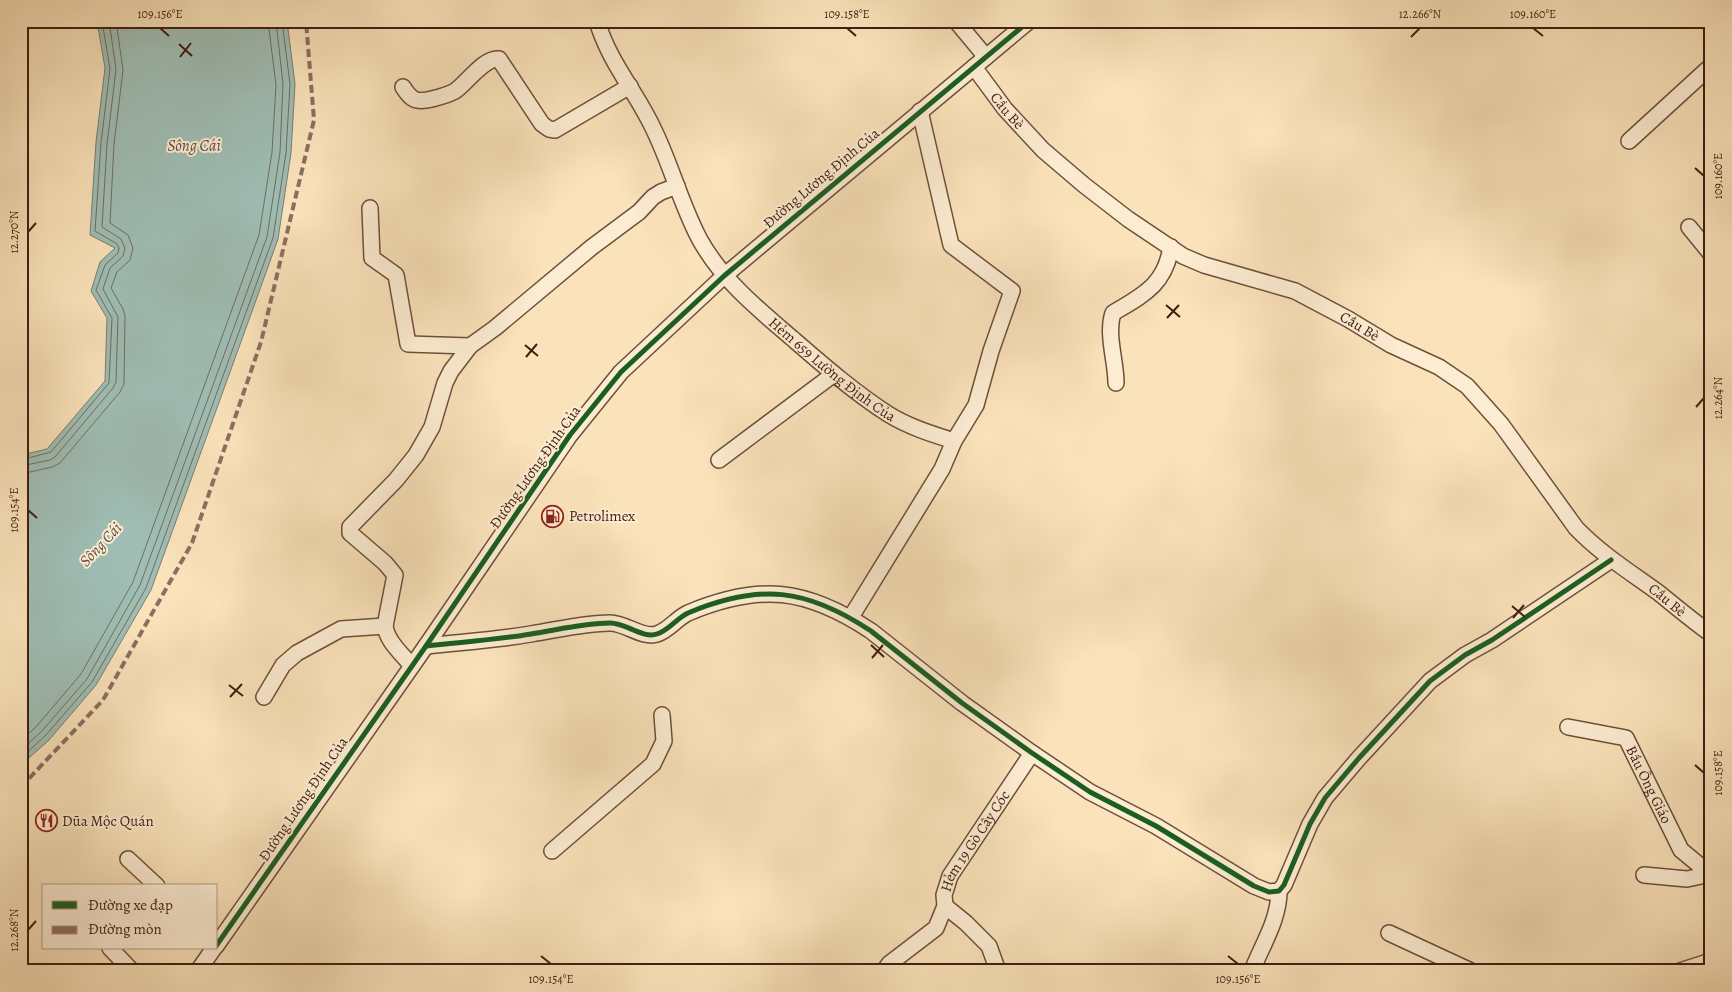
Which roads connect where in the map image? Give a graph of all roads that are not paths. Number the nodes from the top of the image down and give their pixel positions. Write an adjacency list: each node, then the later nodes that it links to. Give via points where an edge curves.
1 (597, 21): 6 (street, Hẻm 659 Lường Định Của, via 615,65)
2 (956, 21): 4 (street, Cầu Bè)
3 (1029, 21): 4 (street, Đường Lương Định Của)
4 (980, 62): 8 (street, Đường Lương Định Của); 13 (street, Cầu Bè, via 1005,109 1043,150 1128,219)
5 (1711, 66): 9 (street)
6 (630, 86): 7 (street, via 555,130 542,124 499,59 490,60 454,91 426,101 415,101); 10 (street, Hẻm 659 Lường Định Của, via 654,130)
7 (403, 87)
8 (920, 111): 15 (street, Đường Lương Định Của); 19 (street, via 951,245 1012,291 976,405)
9 (1629, 141)
10 (678, 186): 15 (street, Hẻm 659 Lường Định Của, via 700,239); 16 (street, via 653,197 639,212)
11 (370, 208): 16 (street, via 372,258 396,275 408,344)
12 (1689, 227): 14 (street)
13 (1170, 247): 18 (street, via 1169,262 1158,282 1113,313); 21 (street, Cầu Bè, via 1204,265 1295,291 1452,375 1467,386 1501,424 1576,528)
14 (1711, 254)
15 (724, 276): 17 (street, Hẻm 659 Lường Định Của, via 747,300); 25 (street, Đường Lương Định Của, via 620,372 603,392)
16 (470, 346): 23 (street, via 445,382 432,427 416,456 350,527 350,533 386,563 395,576)
17 (834, 374): 19 (street, Hẻm 659 Lường Định Của, via 889,414 917,429); 20 (street)
18 (1116, 383)
19 (954, 442): 22 (street, via 942,469)
20 (719, 460)
21 (1611, 560): 24 (street, Cầu Bè); 36 (street, via 1430,681 1326,798 1310,824)
22 (851, 617): 25 (street, via 814,601 761,593 720,600 684,615 657,634 648,635 623,624 611,623); 30 (street, via 985,721)
23 (385, 626): 26 (street, via 390,640); 27 (street, via 342,629 297,653 283,665)
24 (1711, 634)
25 (426, 646): 26 (street, Đường Lương Định Của)
26 (412, 665): 39 (street, Đường Lương Định Của)
27 (264, 697)
28 (662, 715): 31 (street, via 664,741 653,764)
29 (1568, 727): 33 (street, Bầu Ông Giáo, via 1626,738 1681,850)
30 (1032, 753): 36 (street, via 1090,792 1156,826 1254,886 1269,892); 37 (street, Hẻm 19 Gò Cây Cóc, via 950,876 944,895)
31 (552, 851)
32 (128, 859): 35 (street)
33 (1710, 874): 34 (street, Bầu Ông Giáo, via 1687,879)
34 (1644, 875)
35 (155, 884)
36 (1279, 891): 47 (street, via 1276,915)
37 (945, 906): 45 (street, Hẻm 19 Gò Cây Cóc, via 936,928); 46 (street, via 989,946)
38 (1389, 933): 48 (street)
39 (218, 943)
40 (112, 950): 43 (street)
41 (213, 950): 44 (street, Đường Lương Định Của)
42 (1711, 961): 49 (street)
43 (132, 971)
44 (198, 971)
45 (884, 971)
46 (998, 971)
47 (1252, 971)
48 (1472, 971)
49 (1680, 971)

